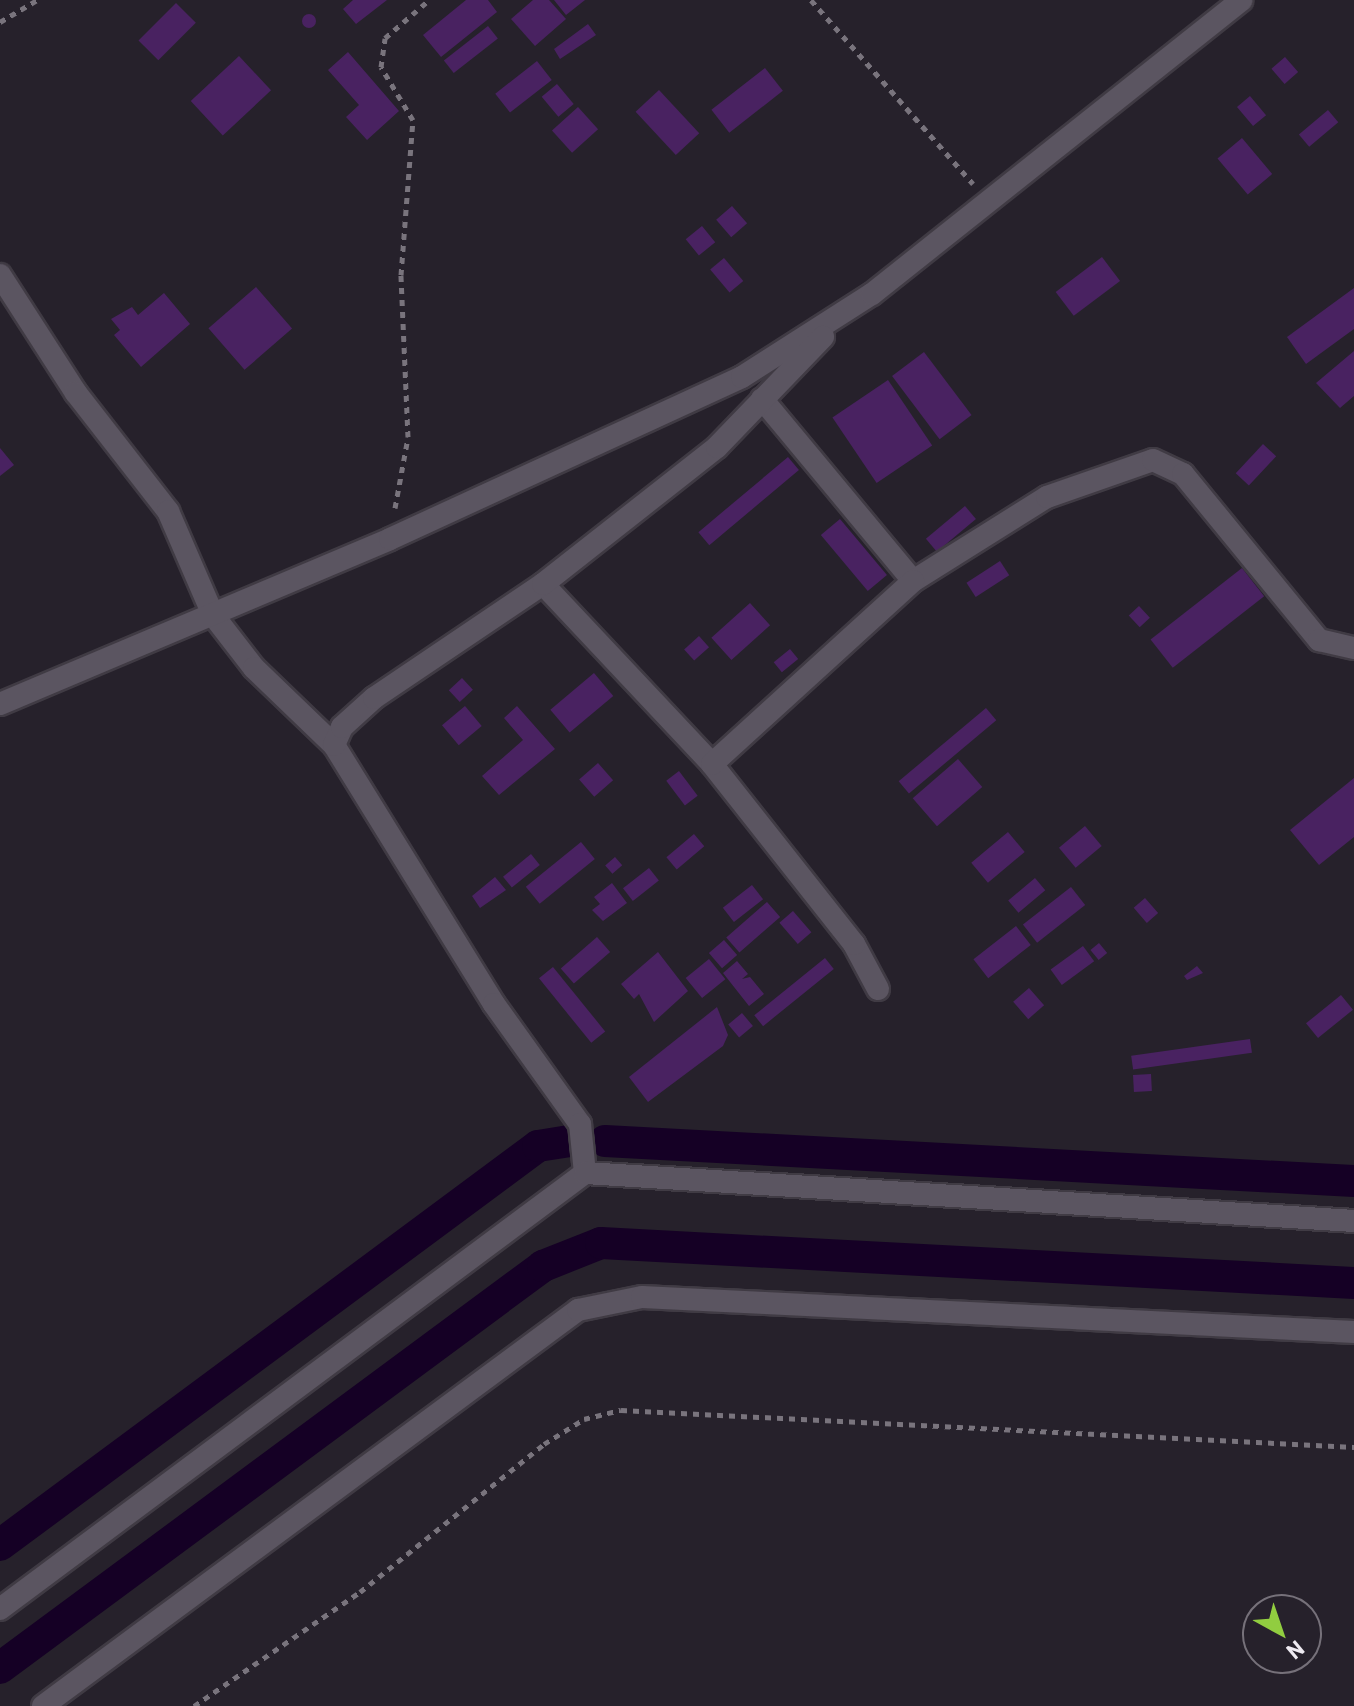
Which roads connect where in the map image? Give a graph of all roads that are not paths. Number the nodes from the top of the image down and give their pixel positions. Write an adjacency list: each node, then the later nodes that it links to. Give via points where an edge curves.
1 (1241, 0): 3 (street)
2 (0, 275): 7 (street, via 76,393 168,511)
3 (872, 294): 4 (street); 7 (street, via 742,377)
4 (762, 399): 5 (street); 6 (street, via 717,447)
5 (913, 581): 8 (street, via 1047,497 1153,460 1183,474 1319,640); 11 (street)
6 (543, 584): 10 (street, via 374,698 342,727); 11 (street)
7 (213, 615): 9 (street); 10 (street, via 254,668)
8 (1354, 648)
9 (0, 704)
10 (334, 745): 13 (street, via 494,1004 580,1124)
11 (712, 764): 12 (street, via 854,944)
12 (878, 989)
13 (585, 1173): 14 (street); 16 (street)
14 (1354, 1221)
15 (1354, 1332): 17 (street, via 642,1297 578,1310)
16 (0, 1609)
17 (43, 1706)

